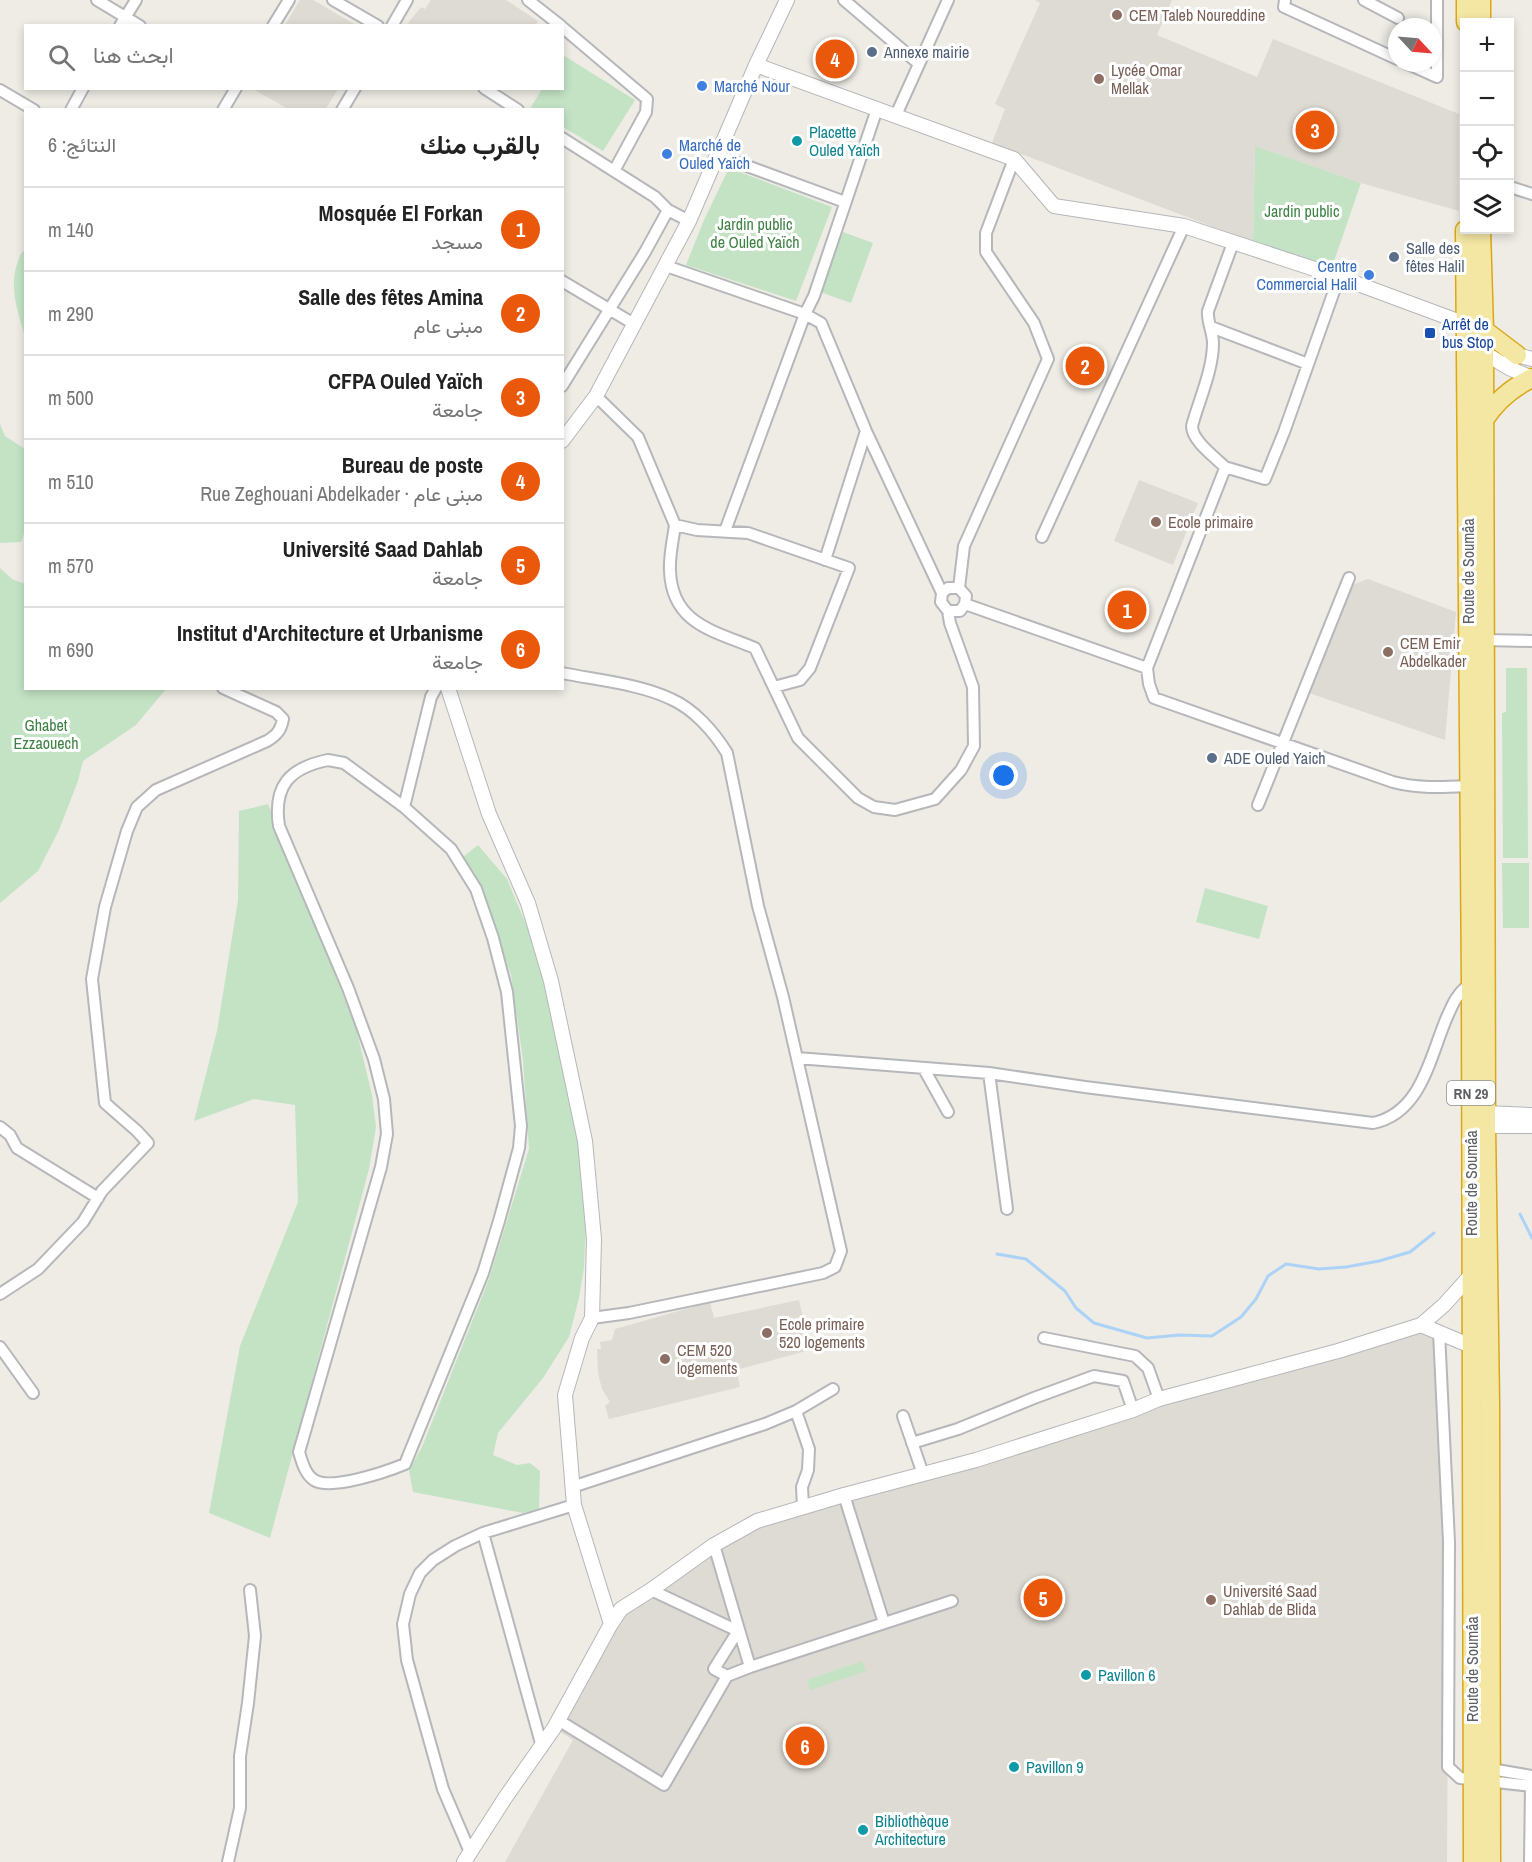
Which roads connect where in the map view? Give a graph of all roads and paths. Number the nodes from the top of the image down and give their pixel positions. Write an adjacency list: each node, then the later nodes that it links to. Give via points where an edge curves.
1 (97, 0): 19 (street)
2 (136, 0): 19 (street)
3 (289, 0): 20 (street)
4 (333, 0): 21 (street)
5 (407, 0): 22 (street)
6 (528, 0): 23 (street)
7 (788, 0): 27 (street)
8 (844, 0): 26 (street)
9 (948, 0): 26 (street)
10 (1285, 0): 25 (street, via 1284,7)
11 (1364, 0): 15 (street)
12 (1437, 0): 16 (street)
13 (1466, 0): 17 (highway)
14 (1481, 0): 18 (highway)
15 (1398, 18)
16 (1437, 18)
17 (1466, 18)
18 (1481, 18)
19 (122, 21)
20 (274, 24)
21 (375, 24)
22 (393, 24)
23 (559, 24)
24 (564, 28): 45 (street, via 647,99 646,112)
25 (1388, 55)
26 (919, 64): 41 (street)
27 (756, 65): 40 (street); 43 (street)
28 (1426, 72): 29 (street, via 1437,77)
29 (1437, 72)
30 (0, 90): 36 (street)
31 (82, 90): 37 (street)
32 (235, 90): 38 (street)
33 (354, 90): 39 (street)
34 (486, 90): 35 (street)
35 (501, 105)
36 (31, 108)
37 (72, 108)
38 (225, 108)
39 (343, 108)
40 (877, 109): 41 (street); 48 (street)
41 (896, 115): 44 (street)
42 (564, 139): 45 (street)
43 (717, 155): 48 (street); 50 (street)
44 (1014, 159): 51 (street, via 1054,206); 79 (street, via 986,233 986,252 1034,323 1048,359 964,546)
45 (614, 171): 49 (street)
46 (1514, 189): 47 (street)
47 (1532, 194)
48 (845, 202): 59 (street)
49 (668, 210): 50 (street); 58 (street)
50 (689, 221): 55 (street)
51 (1184, 226): 54 (street); 76 (street)
52 (1466, 234): 62 (highway, RN 29)
53 (1481, 234): 63 (highway, RN 29)
54 (1233, 243): 56 (street); 61 (street, via 1208,310)
55 (666, 266): 59 (street); 60 (street)
56 (1339, 277): 62 (street); 66 (street)
57 (564, 282): 58 (street)
58 (609, 309): 60 (street); 68 (street)
59 (806, 314): 71 (street, via 821,323); 75 (street)
60 (634, 324): 69 (street)
61 (1211, 327): 66 (street); 73 (street, via 1211,360 1192,431)
62 (1466, 329): 63 (street); 64 (street, via 1474,346); 92 (highway, Route de Soumâa / RN 29)
63 (1484, 330): 64 (highway, Route de Soumâa / RN 29); 65 (highway)
64 (1484, 354): 65 (street); 70 (highway, Route de Soumâa / RN 29)
65 (1519, 361): 67 (street)
66 (1308, 364): 73 (street, via 1264,478)
67 (1532, 378): 70 (highway, via 1504,395)
68 (564, 383)
69 (596, 396): 72 (street); 74 (street, via 638,437)
70 (1484, 420): 83 (highway, Route de Soumâa / RN 29)
71 (866, 431): 77 (street); 80 (street)
72 (564, 435)
73 (1226, 468): 85 (street)
74 (675, 525): 75 (street); 87 (street, via 669,569 672,590 681,610 702,626 755,648)
75 (725, 531): 77 (street, via 748,533)
76 (1041, 537)
77 (825, 560): 87 (street, via 849,568 810,668 800,680)
78 (1349, 578): 91 (street)
79 (959, 588): 80 (street, via 948,588); 81 (street, via 966,596)
80 (942, 593): 82 (street, via 942,606)
81 (965, 604): 82 (street, via 956,612); 85 (street)
82 (948, 611): 87 (street, via 973,687 974,746 961,770 935,799 895,810 874,807 858,798 798,738)
83 (1484, 640): 84 (street); 92 (highway, Route de Soumâa / RN 29)
84 (1532, 641)
85 (1148, 668): 91 (street, via 1154,698)
86 (564, 673): 96 (street, via 643,689 672,699 692,712 727,753 758,906)
87 (774, 687)
88 (227, 690): 104 (street, via 276,712 283,719 281,728 267,741 156,790 137,807 105,907 92,979 105,1103 147,1143)
89 (435, 690): 94 (street)
90 (449, 690): 108 (street, via 489,814 528,903 551,981 585,1141 594,1239)
91 (1281, 744): 92 (street, via 1408,786); 93 (street)
92 (1478, 786): 95 (highway, Route de Soumâa / RN 29)
93 (1258, 805)
94 (404, 807): 94 (street, via 451,849 476,889 493,938 507,992 521,1126 519,1148 483,1273 405,1464 325,1484 314,1480 305,1469 299,1452 381,1167 387,1134 384,1099 374,1059 279,826 277,801 282,786 293,774 328,760 344,763)
95 (1479, 981): 98 (street, via 1456,997 1430,1066 1413,1096 1397,1114 1373,1123); 101 (highway, Route de Soumâa / RN 29); 106 (highway, Route de Soumâa / RN 29)
96 (797, 1058): 97 (street); 108 (street, via 841,1251 835,1267 823,1274)
97 (924, 1069): 98 (street); 99 (street)
98 (989, 1073): 105 (street)
99 (948, 1112)
100 (1532, 1115): 101 (street)
101 (1486, 1120): 103 (street); 138 (highway, Route de Soumâa / RN 29, via 1490,1414)
102 (0, 1126): 104 (street, via 17,1148)
103 (1532, 1126)
104 (98, 1198): 107 (street, via 83,1222 38,1269)
105 (1007, 1209)
106 (1472, 1274): 109 (street); 112 (highway, Route de Soumâa / RN 29)
107 (0, 1294)
108 (592, 1318): 122 (street, via 565,1395)
109 (1421, 1326): 110 (street); 116 (street)
110 (1439, 1332): 112 (street); 138 (street, via 1449,1542 1448,1767 1461,1778)
111 (1044, 1338): 116 (street, via 1135,1356 1148,1368)
112 (1471, 1346): 138 (highway, Route de Soumâa / RN 29)
113 (0, 1347): 115 (street)
114 (833, 1389): 117 (street)
115 (33, 1393)
116 (1159, 1400): 118 (street)
117 (796, 1410): 122 (street, via 765,1424); 125 (street, via 809,1449 802,1487)
118 (1133, 1410): 120 (street, via 1123,1381 1094,1376); 121 (street)
119 (903, 1416): 120 (street)
120 (912, 1443): 121 (street)
121 (923, 1474): 123 (street)
122 (572, 1487): 124 (street)
123 (844, 1495): 125 (street); 132 (street)
124 (573, 1505): 126 (street); 131 (street)
125 (803, 1507): 127 (street, via 757,1521)
126 (483, 1533): 137 (street); 140 (street, via 448,1550 420,1574 410,1594 403,1624 407,1660 443,1789)
127 (714, 1545): 129 (street); 133 (street)
128 (250, 1590): 141 (street, via 255,1636 240,1756 240,1808)
129 (651, 1590): 131 (street, via 621,1609); 133 (street)
130 (952, 1601): 132 (street)
131 (610, 1623): 136 (street)
132 (884, 1623): 134 (street)
133 (738, 1631): 134 (street); 135 (street, via 714,1668)
134 (750, 1667): 135 (street)
135 (727, 1676): 136 (street, via 664,1785)
136 (558, 1720): 137 (street)
137 (542, 1747): 140 (street)
138 (1485, 1777): 139 (street); 142 (highway, Route de Soumâa / RN 29); 143 (highway, Route de Soumâa / RN 29)
139 (1532, 1782): 144 (street)
140 (467, 1857)
141 (228, 1862)
142 (1473, 1862)
143 (1491, 1862)
144 (1530, 1862)

